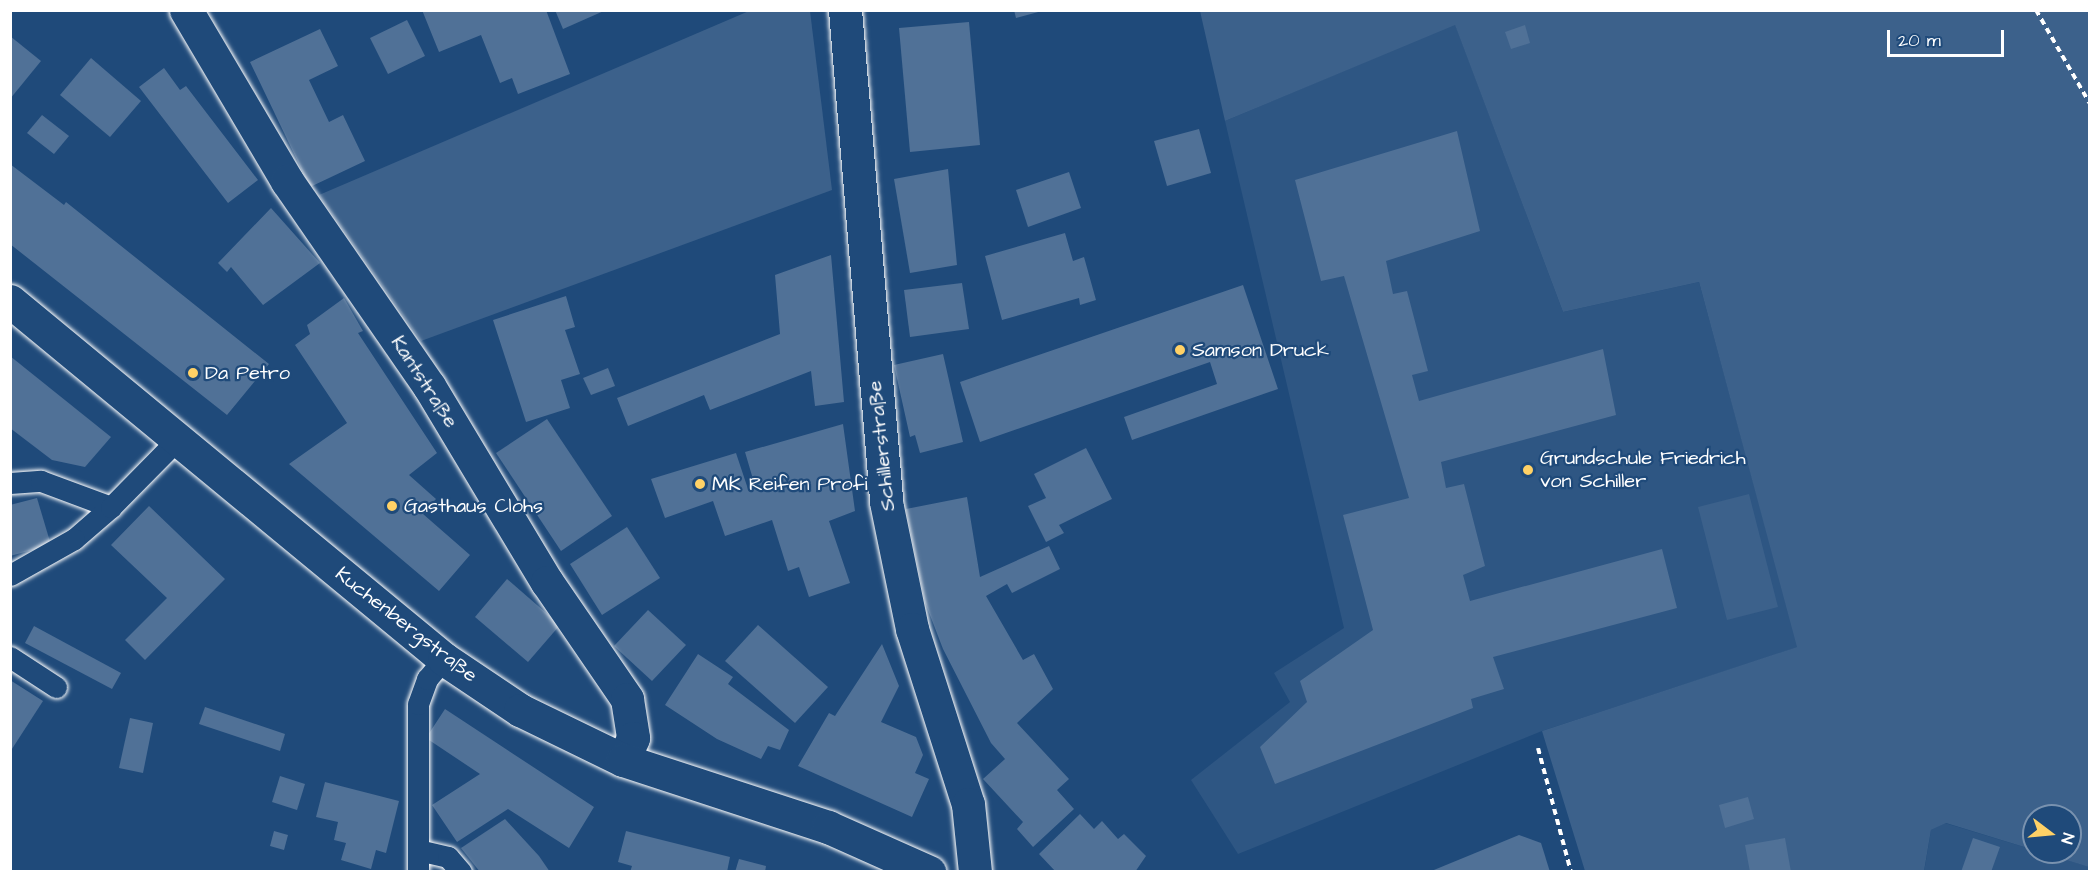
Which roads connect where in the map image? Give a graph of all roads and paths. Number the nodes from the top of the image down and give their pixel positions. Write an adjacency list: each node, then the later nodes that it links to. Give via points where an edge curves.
1 (186, 10): 14 (street, Kantstraße, via 287,181 429,386 547,582 627,699 633,738)
2 (845, 10): 19 (street, Schillerstraße, via 886,502 912,628 968,804)
3 (2036, 10): 4 (path)
4 (2090, 104)
5 (10, 301): 6 (street, Kuchenbergstraße)
6 (180, 437): 8 (lane); 11 (street, Kuchenbergstraße)
7 (10, 483): 8 (lane, via 41,481)
8 (111, 507): 9 (lane, via 74,539)
9 (10, 575)
10 (10, 657): 12 (lane)
11 (444, 659): 14 (street, Kuchenbergstraße, via 520,710); 15 (lane, via 427,679 418,704)
12 (56, 687)
13 (1538, 748): 20 (path)
14 (623, 760): 18 (street, Kuchenbergstraße, via 828,826)
15 (418, 850): 16 (lane); 17 (lane, via 448,857)
16 (418, 872)
17 (461, 872)
18 (929, 872)
19 (975, 872)
20 (1571, 872)

